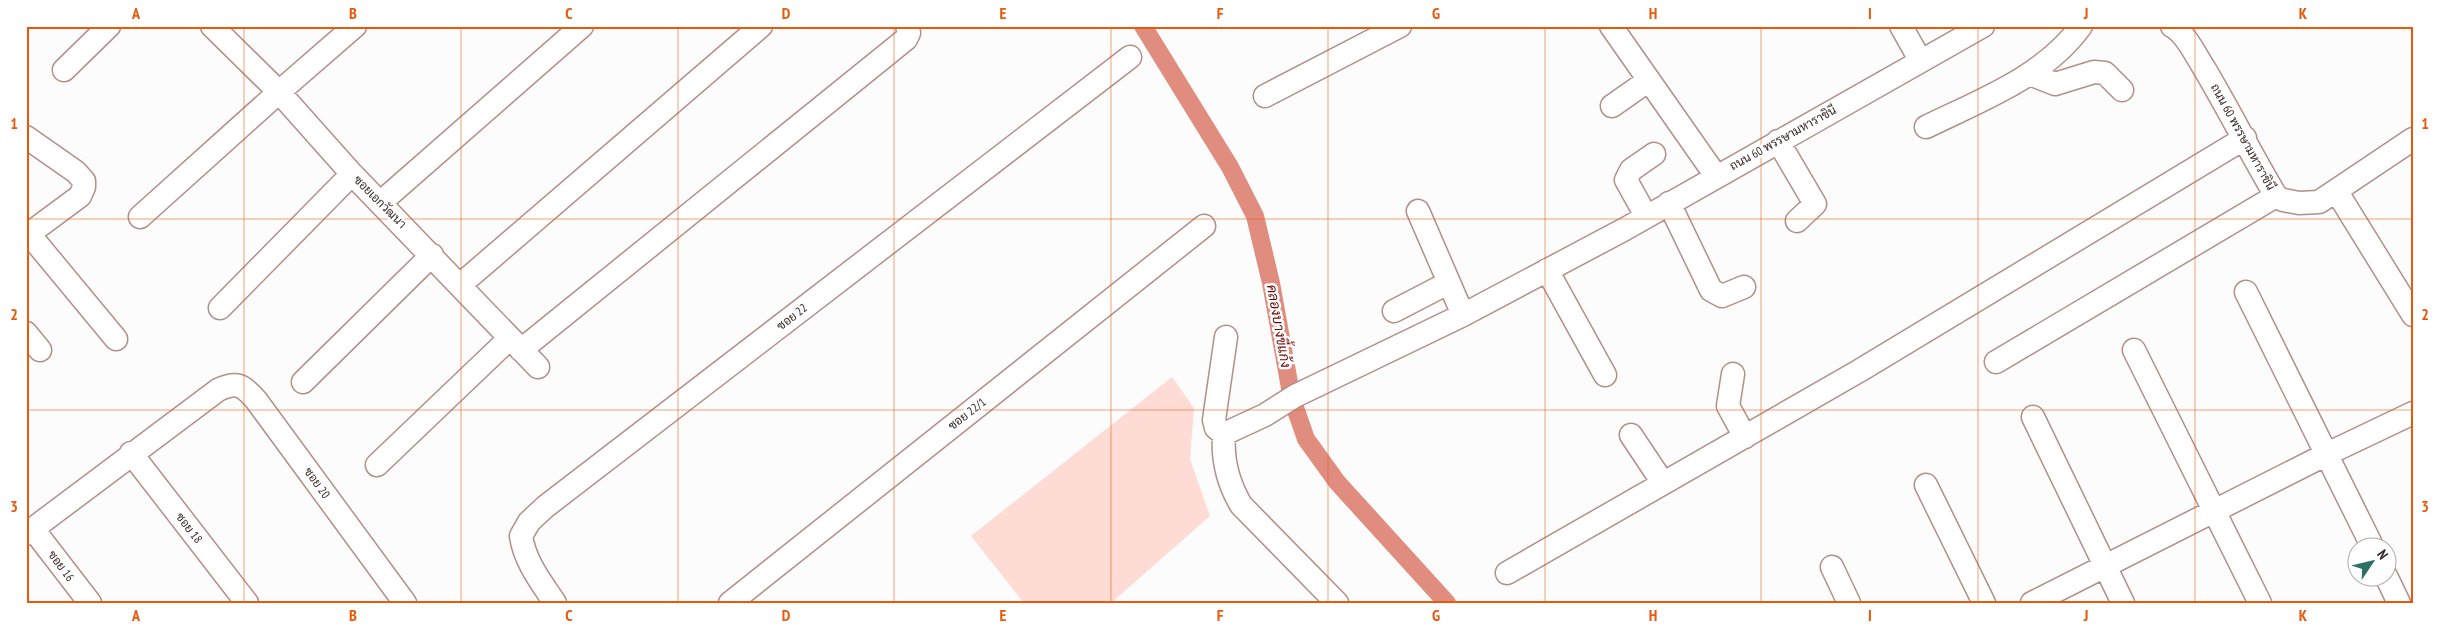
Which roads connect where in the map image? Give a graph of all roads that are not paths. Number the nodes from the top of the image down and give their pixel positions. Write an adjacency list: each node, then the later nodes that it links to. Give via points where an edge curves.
1 (109, 26): 15 (street)
2 (356, 26): 19 (street)
3 (582, 26): 32 (street)
4 (761, 26): 43 (street)
5 (907, 26): 52 (street, via 909,33 906,39)
6 (1400, 26): 20 (street)
7 (1611, 26): 17 (street, ถนน 60 พรรษามหาราชินี)
8 (1901, 26): 14 (street)
9 (1983, 26): 14 (street, ถนน 60 พรรษามหาราชินี)
10 (2081, 26): 16 (street, via 2047,62)
11 (2178, 28): 24 (street, ถนน 60 พรรษามหาราชินี)
12 (217, 31): 19 (street, ซอยเอกวัฒนา)
13 (1130, 57): 79 (street, ซอย 22, via 529,522 520,536 523,551)
14 (1920, 60): 26 (street, ถนน 60 พรรษามหาราชินี)
15 (64, 70)
16 (2030, 74): 18 (street, via 2055,84 2094,72 2105,72); 22 (street)
17 (1649, 80): 21 (street); 29 (street, ถนน 60 พรรษามหาราชินี)
18 (2122, 90)
19 (278, 92): 28 (street, ซอยเอกวัฒนา); 36 (street)
20 (1265, 96)
21 (1612, 106)
22 (1926, 128)
23 (26, 136): 39 (street, via 84,181 80,196)
24 (2245, 138): 31 (street, ถนน 60 พรรษามหาราชินี); 63 (street)
25 (2413, 139): 30 (street, ถนน 60 พรรษามหาราชินี)
26 (1778, 142): 29 (street, ถนน 60 พรรษามหาราชินี); 37 (street, via 1815,204)
27 (1654, 154): 35 (street, via 1631,170 1626,180)
28 (352, 174): 32 (street, ซอยเอกวัฒนา); 46 (street)
29 (1716, 176): 33 (street)
30 (2336, 192): 31 (street, ถนน 60 พรรษามหาราชินี, via 2318,202 2299,203); 49 (street)
31 (2276, 196): 54 (street)
32 (380, 203): 40 (street, ซอยเอกวัฒนา)
33 (1669, 204): 35 (street); 44 (street, via 1711,290 1722,296)
34 (1418, 210): 42 (street)
35 (1646, 216): 41 (street)
36 (140, 217)
37 (1797, 221)
38 (1204, 226): 80 (street, ซอย 22/1)
39 (27, 235): 51 (street)
40 (432, 255): 43 (street, ซอยเอกวัฒนา); 58 (street)
41 (1547, 270): 48 (street); 57 (street)
42 (1448, 283): 47 (street); 48 (street)
43 (460, 284): 52 (street, ซอยเอกวัฒนา)
44 (1744, 287)
45 (2246, 292): 65 (street)
46 (220, 308)
47 (1394, 311)
48 (1463, 315): 61 (street)
49 (2413, 315)
50 (1226, 337): 61 (street, via 1214,420 1216,428)
51 (116, 339)
52 (516, 344): 55 (street, ซอยเอกวัฒนา); 66 (street)
53 (2134, 350): 69 (street)
54 (1996, 362)
55 (538, 367)
56 (1733, 374): 63 (street, via 1728,406)
57 (1605, 375)
58 (303, 382)
59 (2413, 413): 65 (street)
60 (2033, 416): 72 (street)
61 (1224, 434): 81 (street, via 1226,470 1242,505)
62 (1631, 435): 67 (street)
63 (1745, 437): 67 (street)
64 (131, 454): 70 (street); 77 (street, ซอย 18); 78 (street, ซอย 20, via 218,390 237,385 245,388)
65 (2327, 454): 69 (street); 71 (street)
66 (377, 465)
67 (1663, 483): 74 (street)
68 (1926, 485): 83 (street)
69 (2215, 512): 72 (street); 86 (street)
70 (30, 531): 76 (street, ซอย 16)
71 (2367, 536)
72 (2106, 566): 84 (street); 85 (street)
73 (1832, 567): 82 (street)
74 (1507, 573)
75 (2391, 586): 87 (street)
76 (90, 603)
77 (247, 603)
78 (405, 603)
79 (555, 603)
80 (730, 603)
81 (1337, 603)
82 (1848, 603)
83 (1984, 603)
84 (2032, 603)
85 (2123, 603)
86 (2260, 603)
87 (2399, 603)

